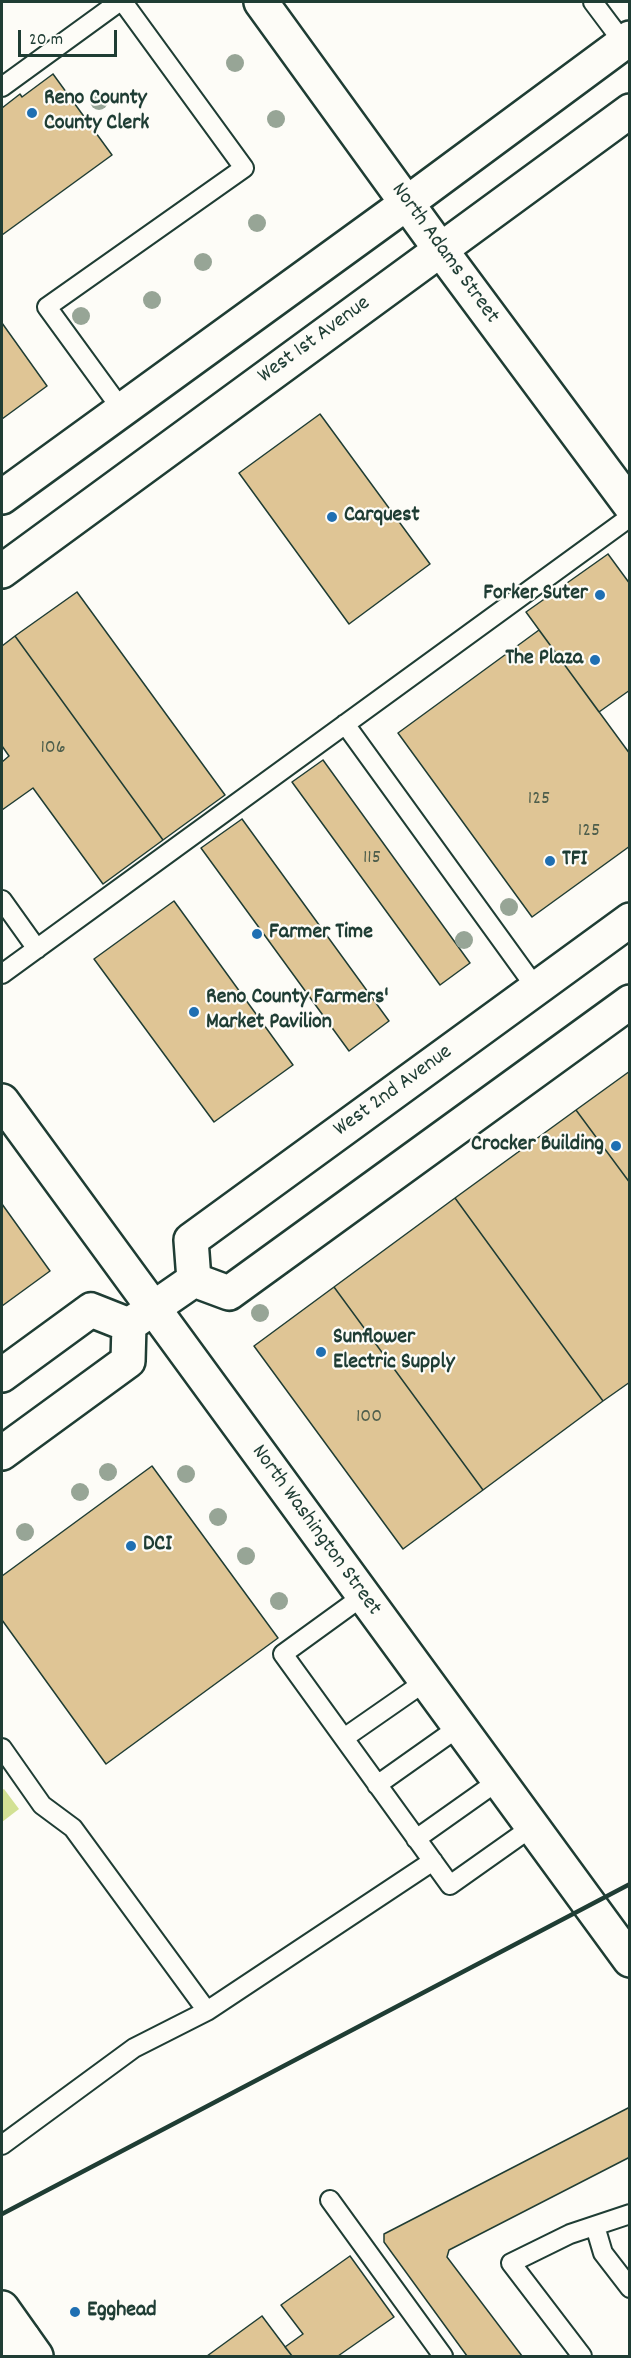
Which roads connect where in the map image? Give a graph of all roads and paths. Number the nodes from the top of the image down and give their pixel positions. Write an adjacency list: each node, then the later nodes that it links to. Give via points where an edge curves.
1 (121, 2): 5 (lane); 9 (lane, via 244,168 47,308)
2 (261, 2): 7 (street, North Adams Street)
3 (593, 2): 4 (lane)
4 (626, 40): 7 (street)
5 (2, 87)
6 (630, 111): 8 (street, West 1st Avenue)
7 (406, 203): 8 (street, North Adams Street); 9 (street)
8 (440, 249): 11 (street, North Adams Street); 13 (street, West 1st Avenue)
9 (122, 410): 10 (street)
10 (2, 497)
11 (630, 505)
12 (630, 518): 14 (lane)
13 (2, 570)
14 (345, 724): 17 (lane); 19 (lane)
15 (2, 900): 17 (lane)
16 (630, 920): 19 (street, West 2nd Avenue)
17 (37, 949): 18 (lane)
18 (2, 974)
19 (536, 988): 22 (street, West 2nd Avenue, via 191,1240)
20 (630, 1002): 22 (street, via 229,1293)
21 (2, 1101): 23 (street, North Washington Street)
22 (194, 1280): 23 (street)
23 (141, 1317): 24 (street, via 91,1310); 25 (street, via 128,1361); 26 (street, North Washington Street)
24 (2, 1375)
25 (2, 1454)
26 (363, 1596): 27 (street, North Washington Street); 29 (lane, via 283,1654)
27 (426, 1681): 28 (street, North Washington Street); 29 (lane)
28 (459, 1727): 31 (street, North Washington Street); 32 (lane)
29 (344, 1738): 32 (lane)
30 (2, 1748): 37 (lane, via 42,1804 73,1828)
31 (498, 1781): 33 (street, North Washington Street); 34 (lane)
32 (377, 1785): 34 (lane)
33 (532, 1827): 35 (lane, via 450,1885); 36 (street, North Washington Street)
34 (416, 1839): 35 (lane)
35 (433, 1861): 37 (lane)
36 (630, 1960)
37 (207, 2012): 38 (lane, via 134,2048)
38 (2, 2145)
39 (330, 2200): 45 (lane)
40 (630, 2214): 41 (lane)
41 (595, 2226): 42 (lane, via 603,2253); 46 (lane, via 511,2263)
42 (630, 2288)
43 (2, 2308): 44 (street)
44 (20, 2349)
45 (443, 2356)
46 (582, 2356)

